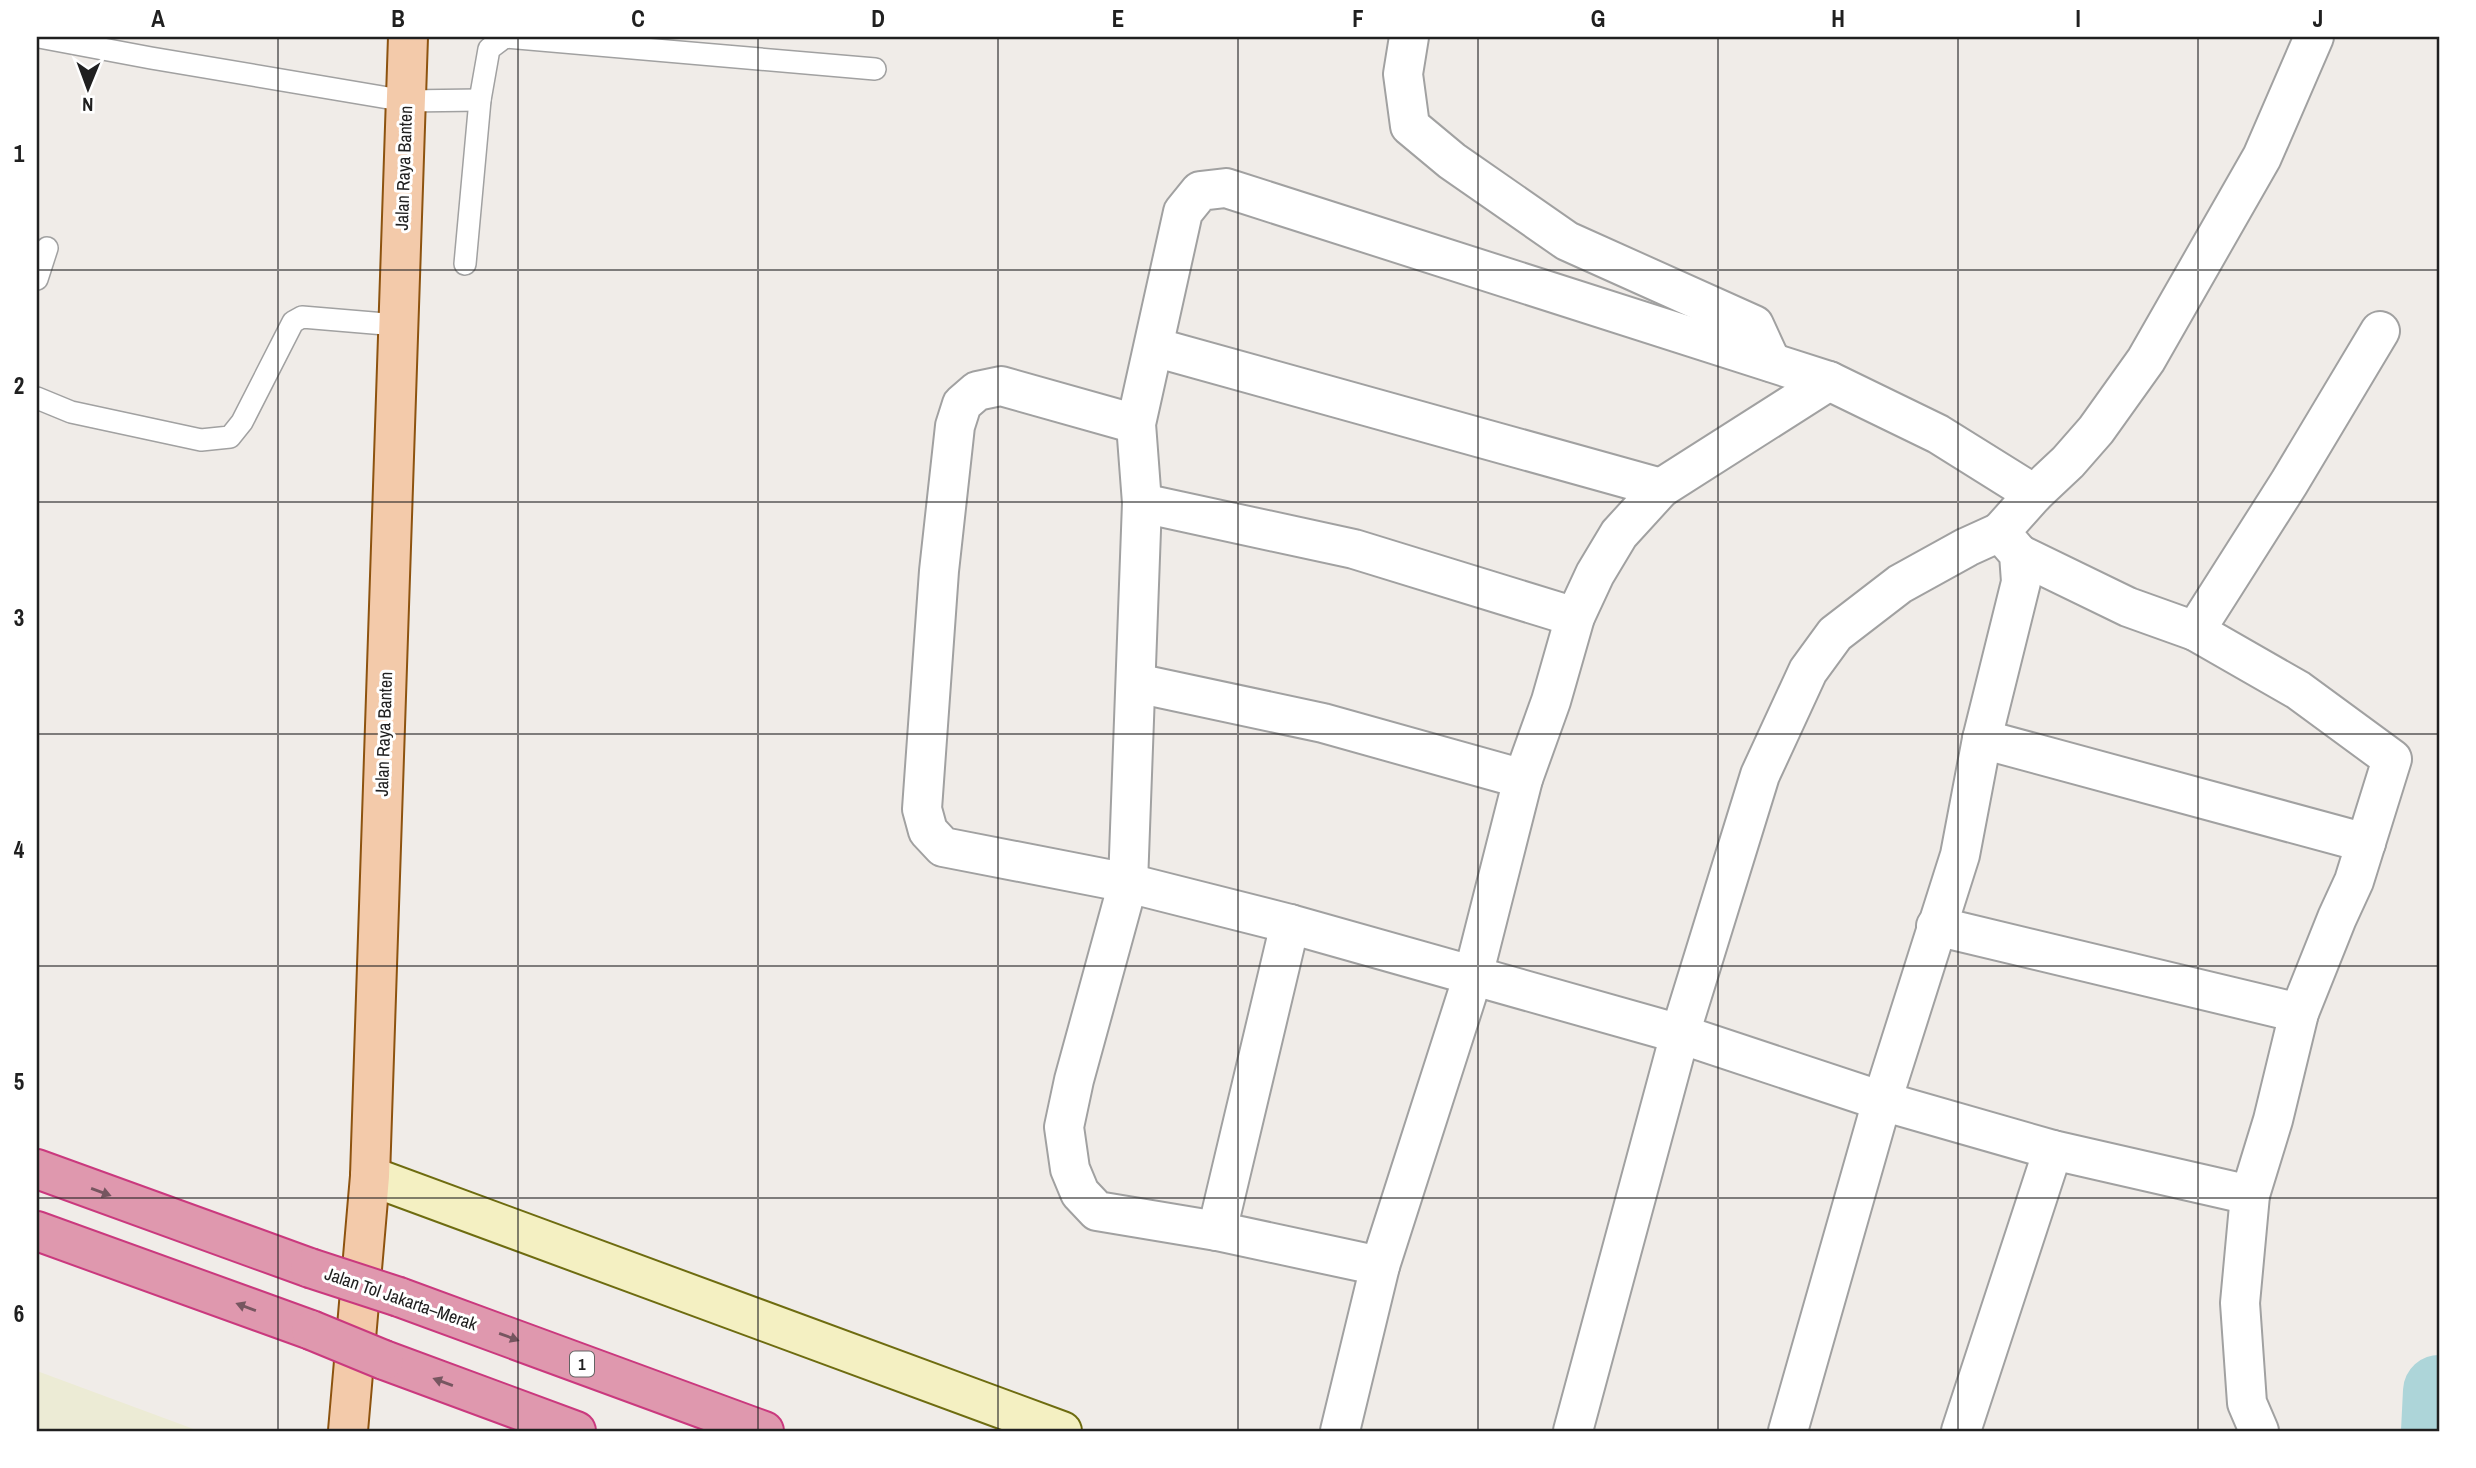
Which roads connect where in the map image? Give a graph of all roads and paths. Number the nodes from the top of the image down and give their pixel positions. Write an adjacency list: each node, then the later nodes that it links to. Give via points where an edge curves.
1 (39, 37): 6 (lane)
2 (408, 37): 6 (main road, Jalan Raya Banten)
3 (1409, 37): 14 (street, via 1402,74 1410,126 1567,241 1754,325)
4 (2314, 37): 19 (street, via 2262,157 2146,360 2096,430)
5 (875, 69): 7 (lane, via 505,37 489,50)
6 (407, 100): 7 (lane); 11 (main road, Jalan Raya Banten)
7 (480, 100): 9 (lane)
8 (47, 248): 10 (lane)
9 (465, 264)
10 (37, 279)
11 (397, 325): 16 (lane, via 298,318 230,437 201,440 71,412); 37 (main road, Jalan Raya Banten)
12 (2380, 331): 23 (street)
13 (1154, 347): 14 (street, via 1183,212 1200,191 1226,188); 17 (street); 18 (street)
14 (1771, 362): 15 (street)
15 (1829, 381): 18 (street); 19 (street, via 1938,433)
16 (37, 398)
17 (1136, 424): 20 (street); 28 (street, via 1001,386 977,391 962,404 955,426 939,571 922,809 928,831 943,847)
18 (1661, 488): 22 (street, via 1619,534)
19 (2034, 494): 21 (street)
20 (1142, 503): 22 (street, via 1354,549); 24 (street)
21 (2010, 543): 23 (street, via 2128,607); 25 (street, via 2021,583); 33 (street, via 1967,547 1900,584 1835,634 1808,671 1760,775)
22 (1575, 617): 26 (street)
23 (2195, 631): 27 (street, via 2298,690 2392,759)
24 (1136, 683): 26 (street, via 1323,723); 28 (street)
25 (1982, 739): 27 (street); 30 (street, via 1959,855)
26 (1523, 779): 31 (street)
27 (2366, 843): 32 (street)
28 (1128, 883): 29 (street); 40 (street, via 1064,1126 1070,1169 1080,1193 1097,1211)
29 (1290, 924): 31 (street); 40 (street)
30 (1936, 926): 32 (street); 34 (street)
31 (1473, 976): 33 (street); 41 (street)
32 (2299, 1013): 38 (street)
33 (1680, 1034): 34 (street); 47 (street)
34 (1882, 1101): 35 (street); 48 (street)
35 (2053, 1150): 38 (street); 49 (street)
36 (37, 1169): 44 (highway, Jalan Tol Jakarta–Merak / 1, one-way to 44, bridge)
37 (370, 1175): 42 (main road, Jalan Raya Banten); 45 (street)
38 (2249, 1195): 50 (street, via 2240,1303 2247,1403)
39 (37, 1231): 43 (highway, one-way to 39, bridge)
40 (1217, 1231): 41 (street)
41 (1380, 1266): 46 (street)
42 (348, 1431)
43 (576, 1431)
44 (764, 1431)
45 (1062, 1431)
46 (1340, 1431)
47 (1573, 1431)
48 (1788, 1431)
49 (1961, 1431)
50 (2259, 1431)

